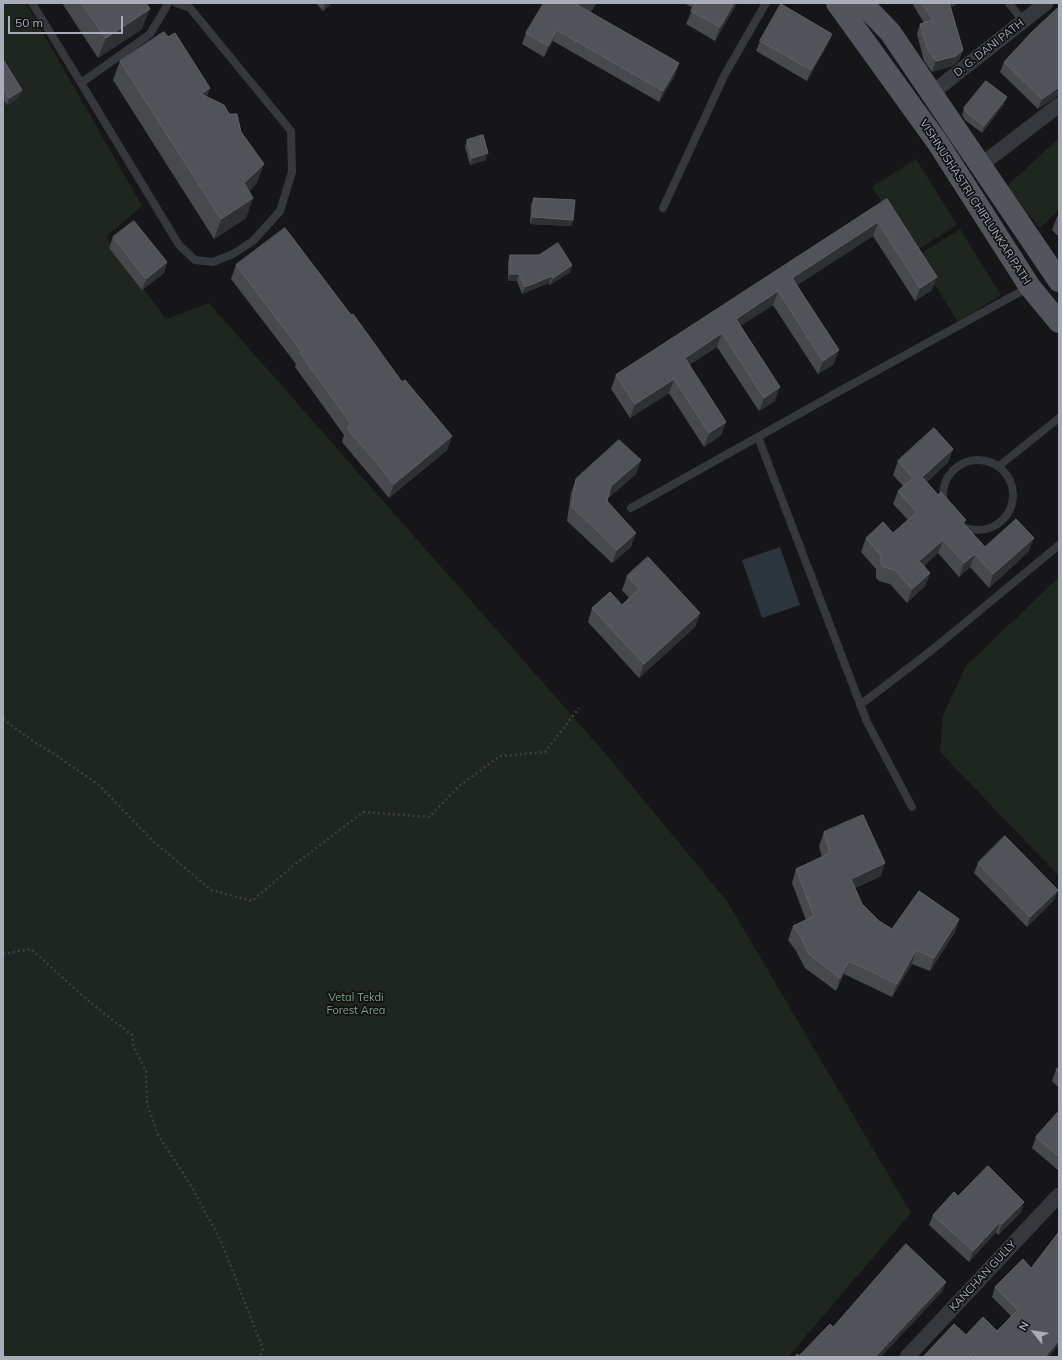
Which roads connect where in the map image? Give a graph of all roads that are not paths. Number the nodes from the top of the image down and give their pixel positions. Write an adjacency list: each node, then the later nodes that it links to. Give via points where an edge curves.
1 (32, 3): 12 (lane)
2 (168, 3): 12 (lane, via 150,34)
3 (176, 3): 12 (lane, via 190,8 291,131 292,172 280,211 253,241 233,254 213,262 195,260 179,244)
4 (581, 3): 5 (lane, via 589,8)
5 (592, 3)
6 (766, 3): 16 (lane, via 725,74)
7 (837, 3): 18 (main road, VISHNUSHASTRI CHIPLUNKAR PATH, via 938,143)
8 (862, 3): 13 (main road, via 890,32)
9 (1009, 3): 11 (lane)
10 (1046, 3): 11 (street, D. G. DANI PATH)
11 (1023, 21): 13 (street, D. G. DANI PATH)
12 (81, 83)
13 (932, 93): 15 (main road)
14 (1059, 105): 15 (street)
15 (981, 165): 17 (main road)
16 (663, 208)
17 (1059, 281)
18 (1030, 287): 19 (main road, VISHNUSHASTRI CHIPLUNKAR PATH); 21 (lane)
19 (1059, 322)
20 (1059, 418): 22 (lane)
21 (758, 437): 23 (lane); 25 (lane)
22 (999, 466): 22 (lane, via 1007,475 1014,498 1007,515 993,528 969,530 958,524 949,516 944,504 946,480 964,463 988,461)
23 (631, 508)
24 (1059, 545): 25 (lane, via 932,650)
25 (860, 704): 26 (lane)
26 (912, 807)
27 (1059, 1195): 28 (street, KANCHAN GULLY)
28 (907, 1357)

